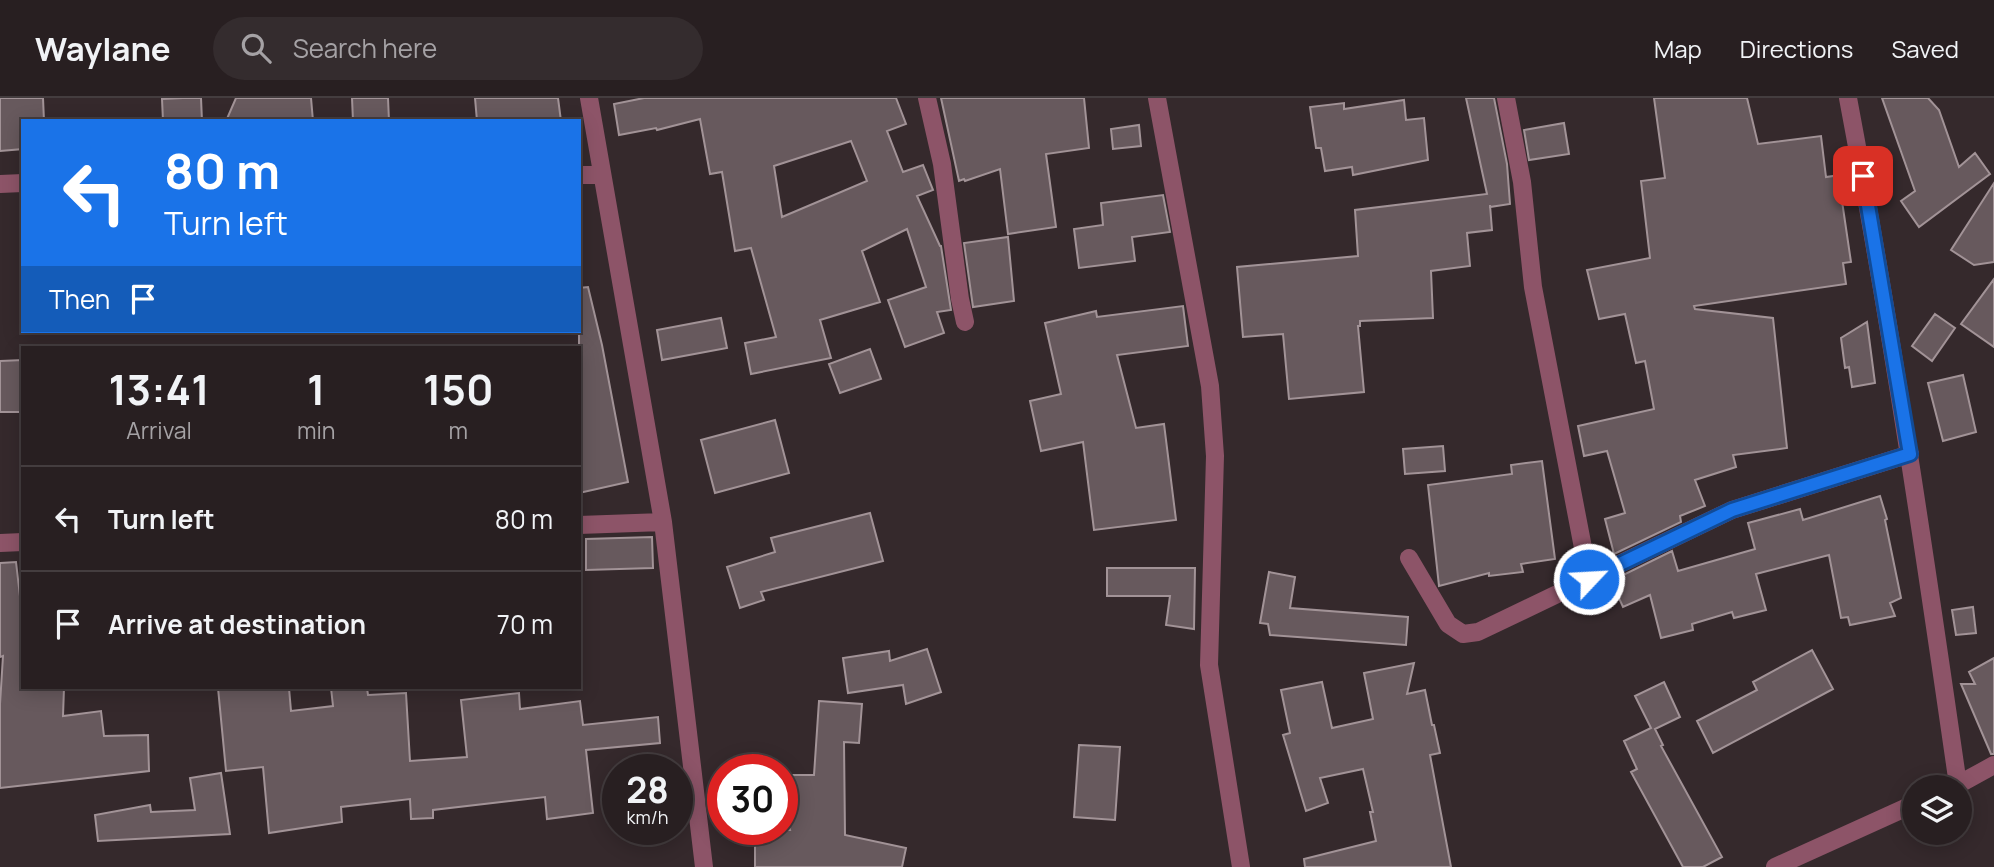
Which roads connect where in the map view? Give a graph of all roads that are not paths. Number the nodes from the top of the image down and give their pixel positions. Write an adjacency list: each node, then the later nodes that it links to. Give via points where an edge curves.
1 (589, 98): 7 (street)
2 (927, 98): 10 (street, via 942,164)
3 (1157, 98): 23 (street, via 1210,386 1214,469 1209,665)
4 (1506, 98): 17 (street, via 1522,182 1533,287)
5 (1848, 98): 11 (street)
6 (581, 175): 7 (street)
7 (602, 175): 12 (street)
8 (21, 183): 9 (street)
9 (0, 184)
10 (965, 322)
11 (1910, 454): 17 (street, via 1732,510); 19 (street)
12 (663, 522): 13 (street); 22 (street)
13 (581, 525)
14 (21, 542): 15 (street)
15 (0, 543)
16 (1409, 558): 17 (street, via 1448,624 1463,634 1478,632)
17 (1589, 579)
18 (1994, 765): 20 (street)
19 (1954, 775)
20 (1972, 777)
21 (1902, 809): 24 (street)
22 (704, 867)
23 (1241, 867)
24 (1775, 867)

